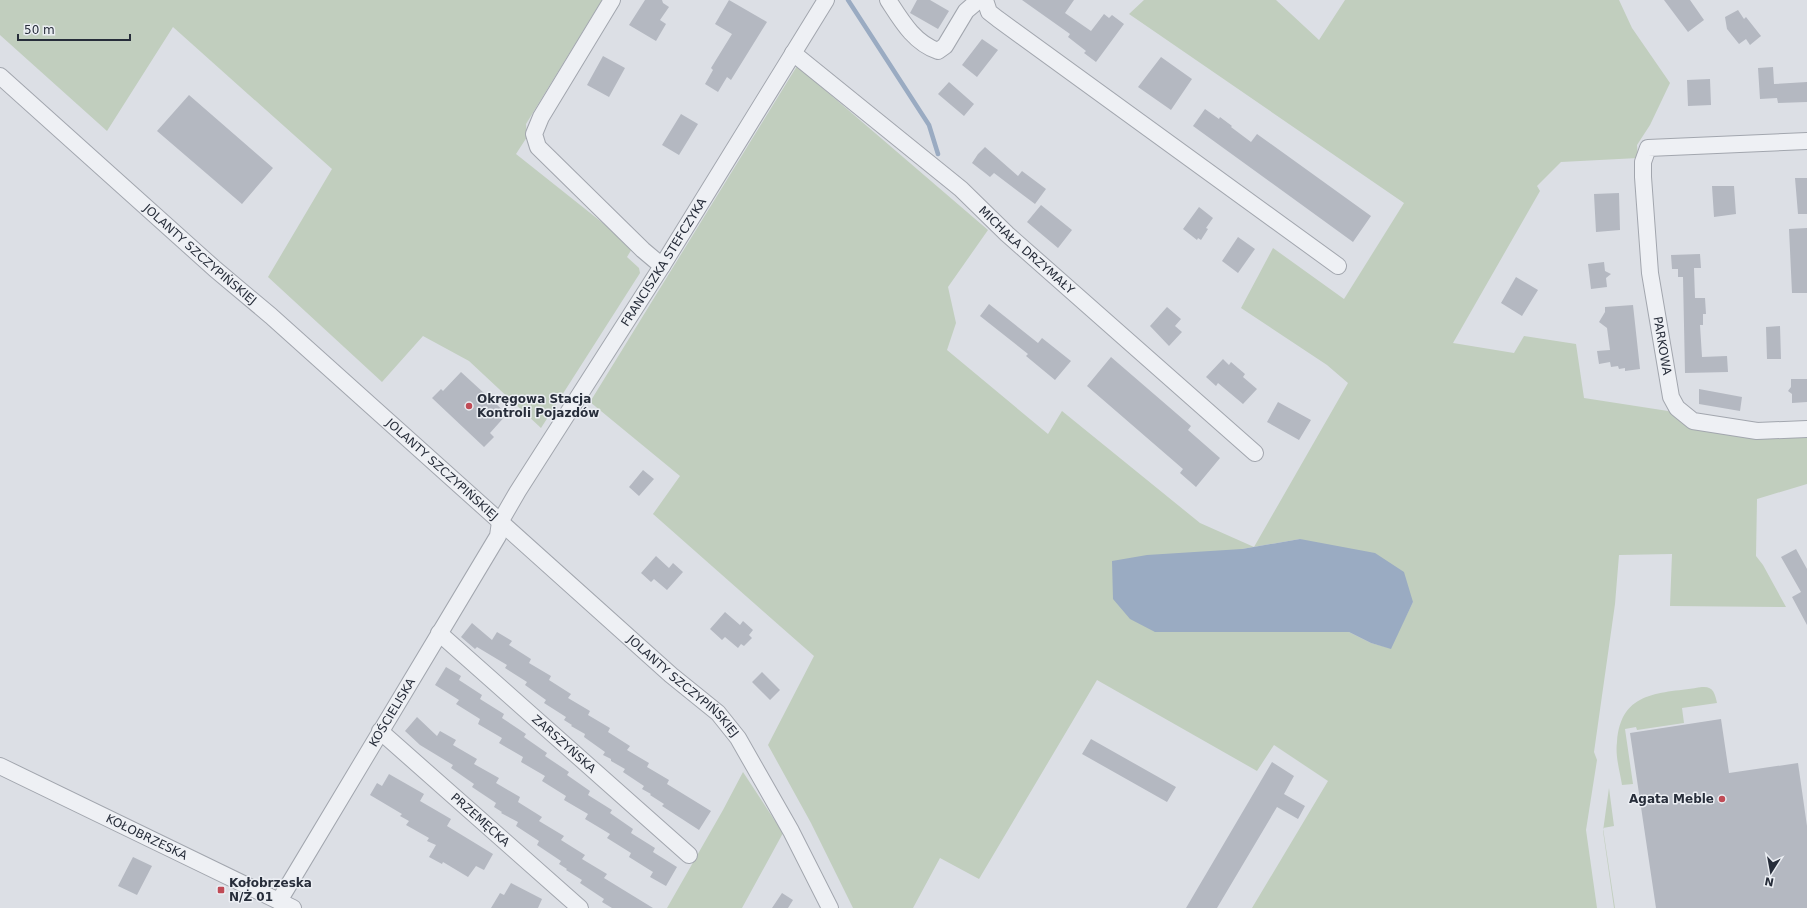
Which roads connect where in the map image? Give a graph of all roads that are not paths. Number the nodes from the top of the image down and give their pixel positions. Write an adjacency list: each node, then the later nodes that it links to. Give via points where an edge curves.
1 (612, 0): 9 (street, via 541,117 534,134 538,147)
2 (826, 0): 6 (street, FRANCISZKA STEFCZYKA)
3 (888, 0): 4 (street, via 908,31 929,48 938,51 945,46 966,11)
4 (979, 0)
5 (985, 0): 10 (street, via 989,12 998,19)
6 (793, 53): 9 (street, FRANCISZKA STEFCZYKA); 12 (street, MICHAŁA DRZYMAŁY, via 961,189 1007,234)
7 (0, 76): 13 (street, JOLANTY SZCZYPIŃSKIEJ)
8 (1807, 141): 11 (street, PARKOWA, via 1648,148 1643,162 1650,273 1671,396 1677,408 1693,421 1758,430)
9 (662, 266): 13 (street, FRANCISZKA STEFCZYKA)
10 (1338, 266)
11 (1807, 428)
12 (1255, 453)
13 (500, 522): 14 (street, KOŚCIELISKA, via 498,536); 20 (street, JOLANTY SZCZYPIŃSKIEJ, via 671,675 718,713 730,727 775,801)
14 (439, 633): 15 (street, KOŚCIELISKA); 17 (street, ZARSZYŃSKA)
15 (380, 731): 18 (street, KOŚCIELISKA); 19 (street, PRZEMĘCKA)
16 (0, 766): 18 (street, KOŁOBRZESKA)
17 (689, 855)
18 (286, 905)
19 (580, 908)
20 (830, 908)

